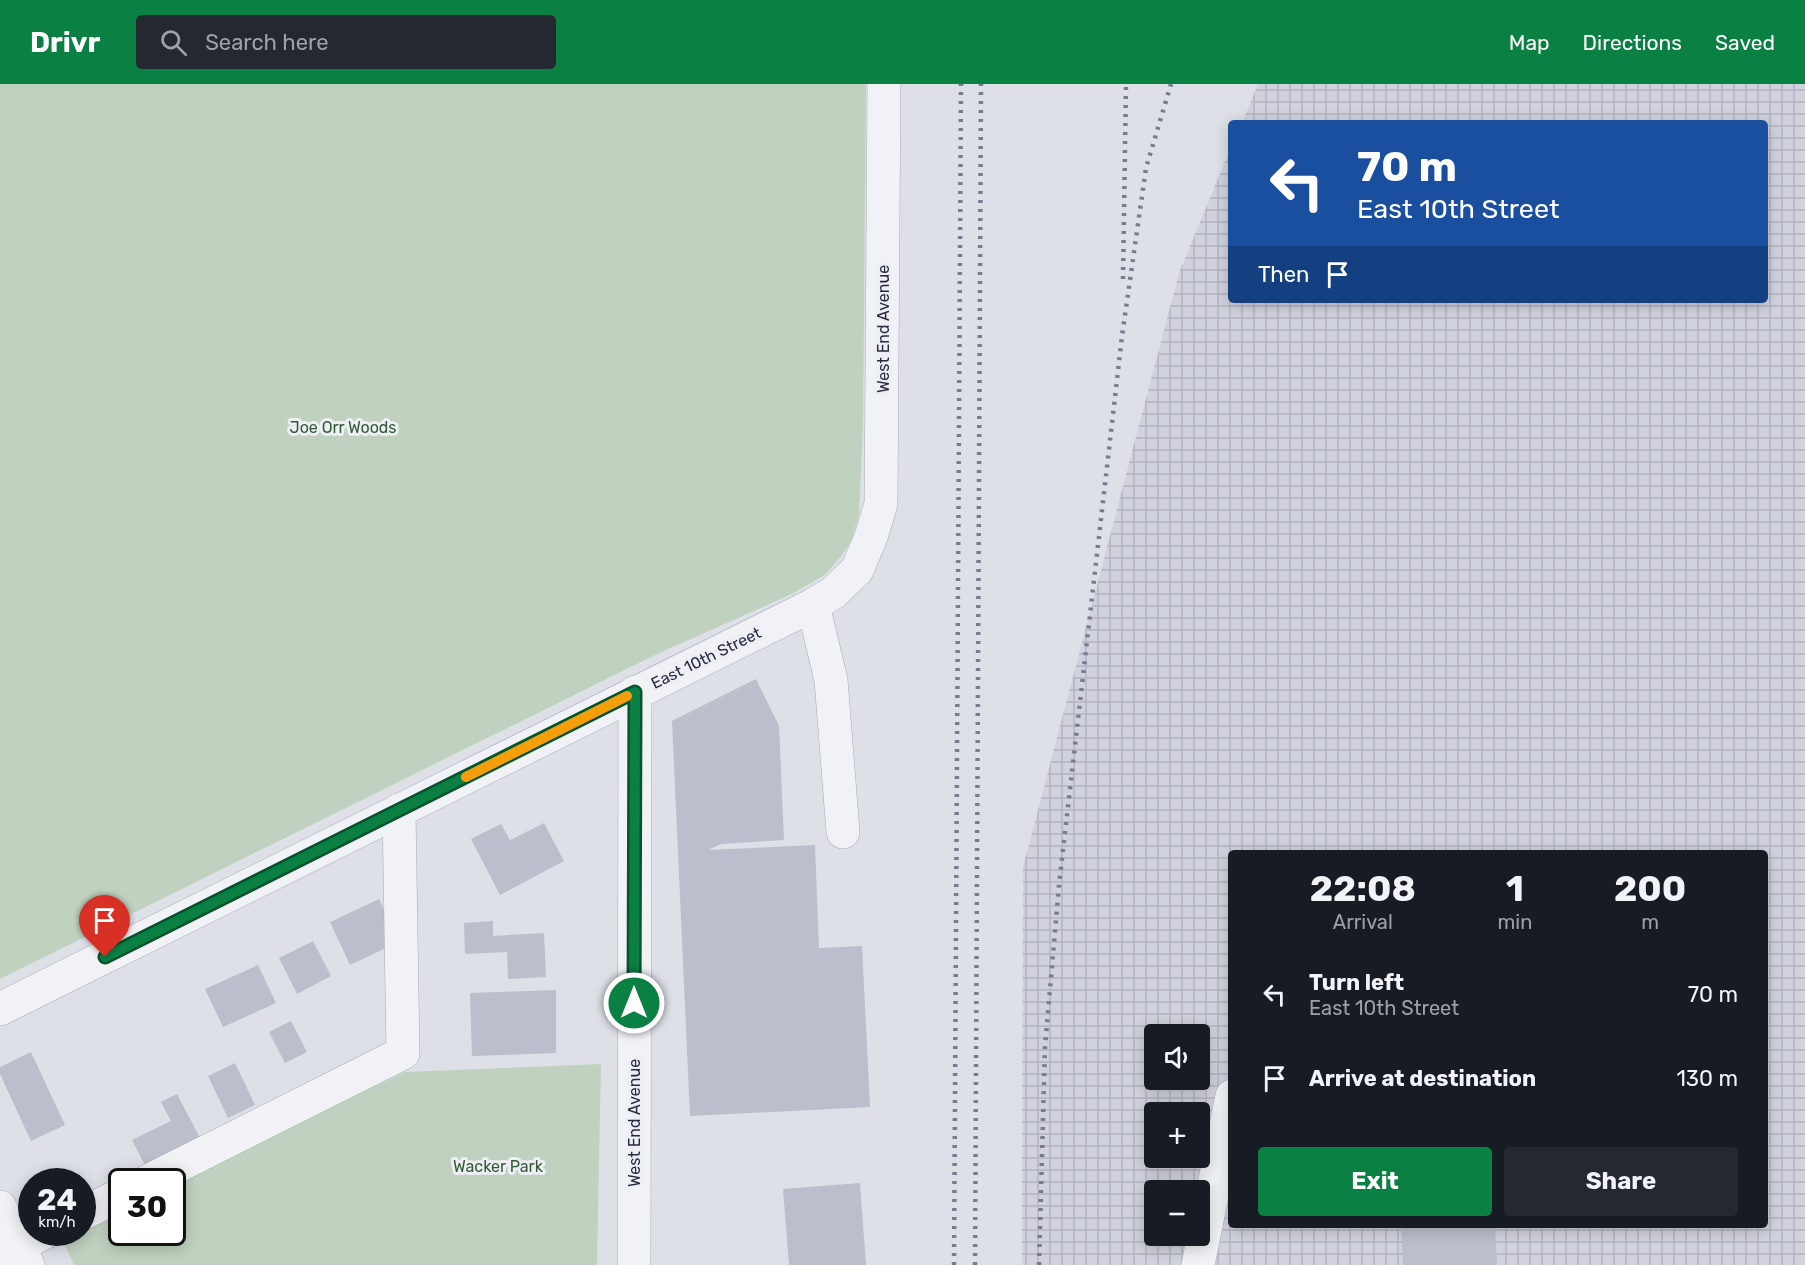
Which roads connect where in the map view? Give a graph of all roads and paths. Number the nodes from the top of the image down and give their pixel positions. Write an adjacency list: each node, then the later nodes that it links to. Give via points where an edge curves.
1 (884, 84): 2 (street, West End Avenue, via 881,504)
2 (857, 570): 3 (street, East 10th Street, via 833,593)
3 (813, 605): 4 (street, East 10th Street); 6 (street, via 831,680)
4 (635, 692): 5 (street, East 10th Street); 12 (street, West End Avenue)
5 (399, 810): 7 (street, East 10th Street); 9 (street, via 403,1053)
6 (843, 832)
7 (0, 1009)
8 (1228, 1116): 13 (street)
9 (174, 1168)
10 (0, 1207): 11 (street)
11 (23, 1250)
12 (634, 1265)
13 (1198, 1265)

